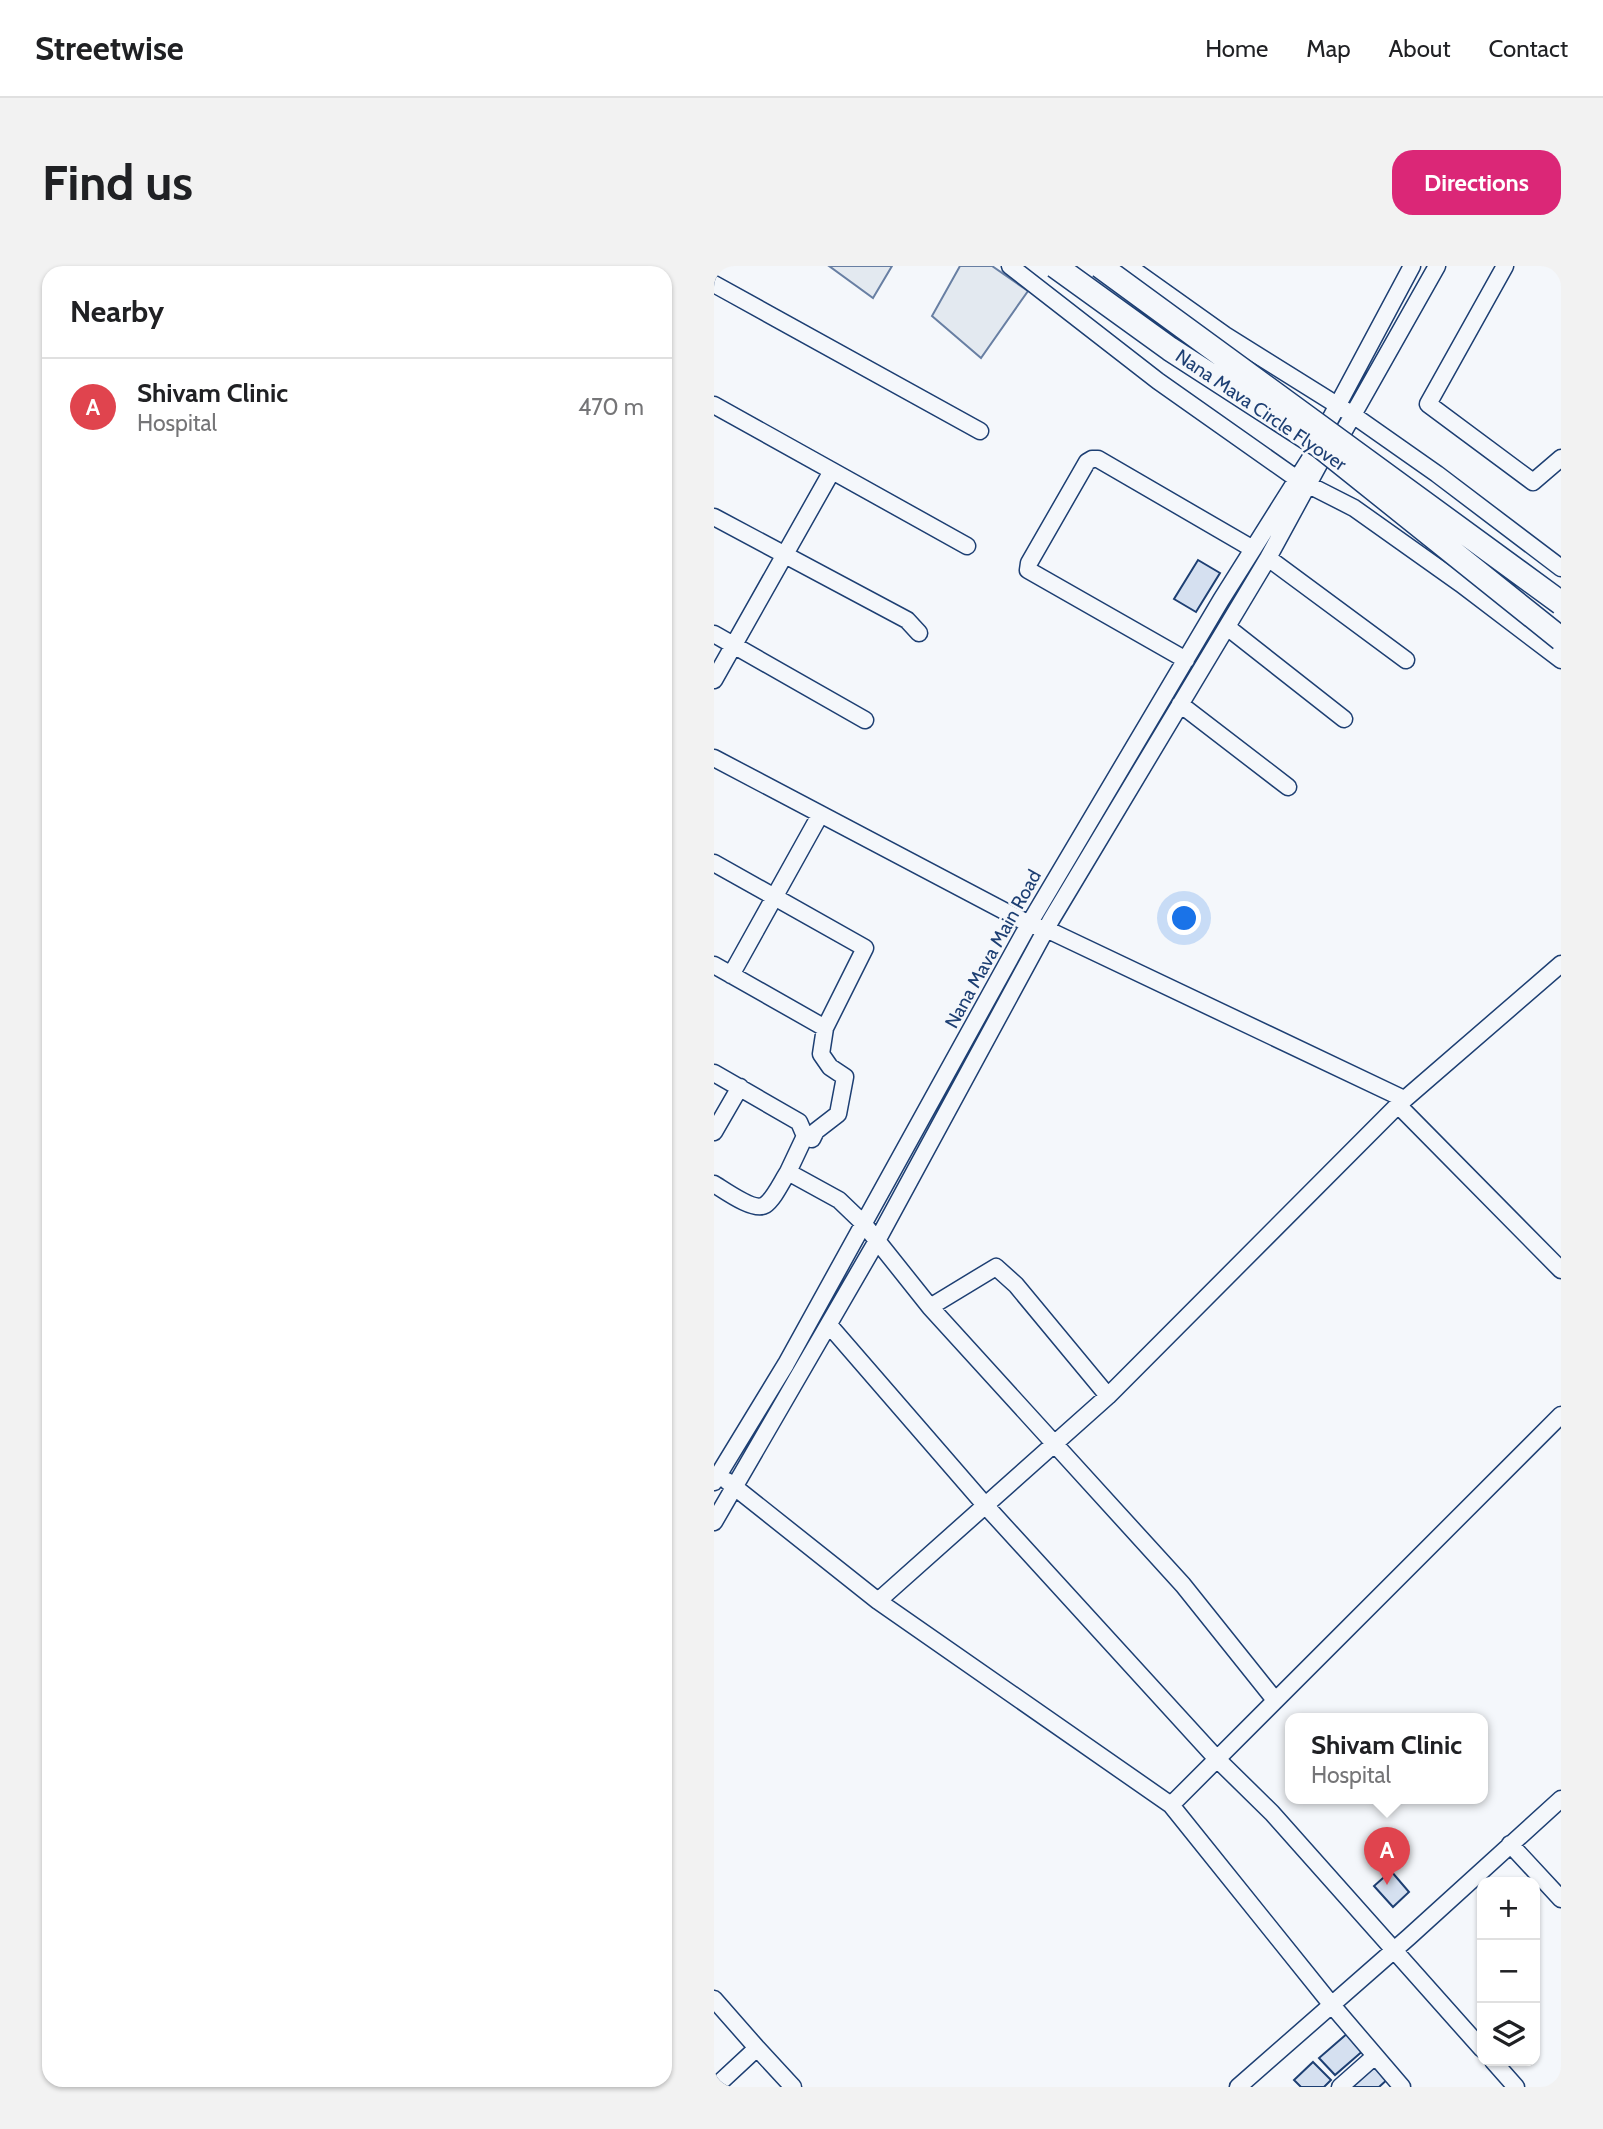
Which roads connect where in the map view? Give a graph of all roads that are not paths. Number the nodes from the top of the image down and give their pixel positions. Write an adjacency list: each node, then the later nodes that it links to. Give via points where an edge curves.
1 (1010, 266): 18 (street, via 1158,381)
2 (1055, 266): 29 (highway, Nana Mava Circle Flyover, bridge, via 1170,349 1320,446)
3 (1100, 266): 25 (highway, Nana Mava Circle Flyover, bridge)
4 (1128, 266): 10 (street)
5 (1412, 266): 10 (street)
6 (1437, 266): 11 (street)
7 (1506, 266): 16 (street, via 1428,404 1533,482)
8 (714, 284): 13 (street)
9 (714, 405): 17 (street)
10 (1337, 406): 11 (street); 12 (street)
11 (1353, 415): 14 (street); 24 (street)
12 (1326, 427): 14 (street); 15 (street, via 1314,437)
13 (980, 431)
14 (1341, 436): 15 (street, via 1337,452)
15 (1320, 452): 18 (street, Nana Mava Main Road)
16 (1561, 458)
17 (832, 471): 20 (street); 22 (street)
18 (1302, 483): 21 (street, Nana Mava Main Road); 23 (street, Nana Mava Main Road); 33 (street, via 1354,508)
19 (714, 517): 22 (street)
20 (967, 546)
21 (1253, 549): 31 (street, Nana Mava Main Road); 31 (street, via 1098,459 1087,462 1028,570)
22 (784, 556): 28 (street, via 907,620); 30 (street)
23 (1268, 558): 26 (street, Nana Mava Main Road); 32 (street)
24 (1561, 568)
25 (1561, 603)
26 (1227, 628): 35 (street, Nana Mava Main Road); 36 (street)
27 (714, 634): 30 (street)
28 (919, 634)
29 (1561, 639)
30 (734, 645): 34 (street); 37 (street)
31 (1186, 660): 43 (street, Nana Mava Main Road)
32 (1406, 660)
33 (1561, 660)
34 (714, 680)
35 (1180, 704): 39 (street); 44 (street, Nana Mava Main Road)
36 (1344, 719)
37 (865, 720)
38 (714, 758): 40 (street)
39 (1288, 787)
40 (820, 815): 42 (street); 43 (street)
41 (714, 863): 42 (street)
42 (774, 897): 46 (street); 47 (street, via 865,947)
43 (1029, 924): 44 (street); 55 (street, Nana Mava Main Road)
44 (1046, 929): 50 (street); 56 (street, Nana Mava Main Road)
45 (1561, 964): 50 (street)
46 (719, 970): 47 (street)
47 (825, 1028): 52 (street, via 821,1054 845,1077 838,1114)
48 (714, 1073): 49 (street)
49 (740, 1087): 51 (street); 53 (street, via 788,1114 804,1129)
50 (1401, 1102): 57 (street); 60 (street)
51 (714, 1132)
52 (812, 1139)
53 (788, 1172): 54 (street, via 766,1205 758,1207); 55 (street, via 839,1200)
54 (714, 1184)
55 (863, 1223): 56 (street); 63 (street, Nana Mava Main Road, via 786,1364)
56 (878, 1239): 58 (street); 59 (street, Nana Mava Main Road)
57 (1561, 1270)
58 (930, 1307): 60 (street, via 996,1267); 62 (street)
59 (830, 1325): 64 (street, Nana Mava Main Road); 65 (street)
60 (1108, 1396): 62 (street)
61 (1561, 1415): 68 (street)
62 (1054, 1444): 65 (street); 68 (street, via 1183,1585)
63 (715, 1477): 64 (street)
64 (735, 1486): 66 (street, Nana Mava Main Road); 67 (street)
65 (985, 1505): 67 (street); 69 (street)
66 (714, 1522)
67 (878, 1601): 71 (street)
68 (1275, 1700): 69 (street)
69 (1217, 1759): 71 (street); 74 (street, via 1272,1813)
70 (1561, 1800): 72 (street)
71 (1171, 1805): 76 (street)
72 (1510, 1844): 73 (street); 74 (street)
73 (1561, 1899)
74 (1394, 1951): 76 (street); 77 (street)
75 (714, 1999): 78 (street)
76 (1331, 2004): 79 (street); 84 (street)
77 (1477, 2043)
78 (757, 2048): 82 (street); 83 (street)
79 (1375, 2056): 81 (street); 85 (street)
80 (1497, 2066): 86 (street)
81 (1400, 2086)
82 (715, 2087)
83 (793, 2087)
84 (1238, 2087)
85 (1340, 2087)
86 (1516, 2087)

